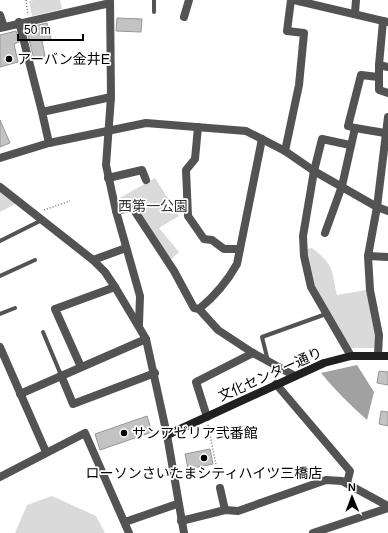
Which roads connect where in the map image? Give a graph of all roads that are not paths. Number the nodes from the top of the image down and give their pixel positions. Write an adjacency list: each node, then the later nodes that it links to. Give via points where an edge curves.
1 (154, 0): 8 (lane)
2 (189, 0): 11 (street)
3 (291, 0): 29 (street, via 287,30 304,33 299,85)
4 (294, 0): 7 (street)
5 (356, 0): 9 (street)
6 (110, 2): 13 (street); 19 (street)
7 (319, 2): 9 (street)
8 (154, 12)
9 (355, 13): 12 (street)
10 (0, 15): 14 (street)
11 (184, 17)
12 (386, 21): 15 (street)
13 (19, 22): 14 (street); 20 (street)
14 (2, 27)
15 (379, 65): 16 (street); 17 (street)
16 (388, 67)
17 (378, 77): 18 (street, via 379,90); 23 (street, via 361,75 348,126)
18 (388, 93)
19 (111, 97): 20 (street); 24 (street)
20 (42, 112): 27 (street)
21 (388, 117): 25 (street)
22 (198, 127): 24 (street, via 146,123); 26 (street, via 246,131); 43 (street, via 195,159 186,170 188,216 204,239 212,240 224,249)
23 (355, 128): 25 (street); 28 (street)
24 (108, 130): 27 (street); 32 (street)
25 (385, 133): 36 (street)
26 (262, 139): 29 (street); 43 (street)
27 (49, 143): 30 (street)
28 (350, 145): 31 (street, via 322,139); 34 (street)
29 (285, 151): 31 (street)
30 (0, 158)
31 (314, 171): 34 (street); 53 (street, via 303,236 304,256 311,287)
32 (108, 178): 33 (street, via 142,170); 37 (street)
33 (146, 180)
34 (342, 186): 36 (street); 40 (street)
35 (0, 187): 39 (street)
36 (377, 207): 38 (street); 44 (street)
37 (116, 211): 42 (street); 51 (street, via 132,207 194,308)
38 (388, 211)
39 (42, 220): 41 (lane); 47 (street)
40 (325, 234)
41 (0, 241)
42 (126, 248): 47 (street); 54 (street, via 140,296)
43 (240, 249): 51 (street, via 237,264 228,280)
44 (368, 256): 45 (street); 59 (street, via 370,290 379,335)
45 (388, 257)
46 (35, 260): 48 (lane)
47 (93, 260): 49 (street)
48 (0, 276)
49 (115, 287): 54 (street); 63 (street, via 55,309)
50 (15, 308): 52 (lane)
51 (199, 309): 58 (street, via 218,330)
52 (0, 314)
53 (327, 314): 60 (street); 62 (lane, via 262,336)
54 (139, 324): 56 (street)
55 (44, 332): 65 (lane)
56 (146, 338): 63 (street); 64 (street)
57 (0, 347): 68 (street)
58 (253, 353): 62 (street); 69 (street, via 196,382)
59 (378, 355): 60 (street, 文化センター通り); 61 (street, 文化センター通り)
60 (351, 356): 66 (street, 文化センター通り, via 324,363)
61 (388, 356)
62 (268, 361): 66 (street)
63 (81, 367): 65 (street)
64 (155, 373): 65 (street, via 73,404); 70 (street)
65 (61, 375): 68 (street)
66 (295, 376): 67 (street, 文化センター通り)
67 (276, 384): 69 (street, 文化センター通り); 73 (street, via 350,471)
68 (20, 394): 71 (street)
69 (207, 418): 70 (street, 文化センター通り)
70 (167, 435): 75 (street)
71 (46, 452): 72 (street); 79 (street, via 85,433)
72 (0, 477)
73 (347, 483): 76 (street); 77 (street, via 326,480 238,511)
74 (220, 488): 77 (street)
75 (177, 504): 78 (street); 79 (street)
76 (388, 507): 82 (street)
77 (226, 510): 78 (street)
78 (181, 521): 81 (street)
79 (126, 522): 80 (street)
80 (129, 533)
81 (184, 533)
82 (314, 533)

